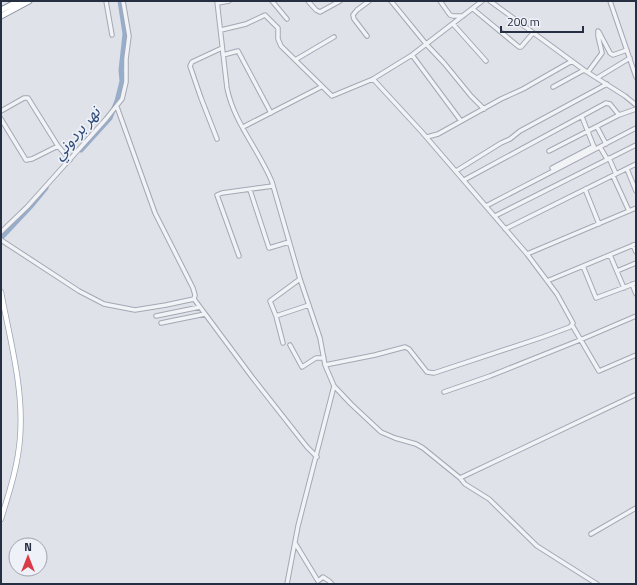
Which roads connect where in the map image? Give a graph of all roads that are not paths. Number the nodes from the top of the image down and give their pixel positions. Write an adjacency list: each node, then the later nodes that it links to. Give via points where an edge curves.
1 (19, 1): 17 (highway)
2 (29, 1): 18 (highway)
3 (106, 1): 24 (street)
4 (123, 1): 46 (street, via 129,31 127,76 124,93)
5 (229, 1): 15 (street)
6 (272, 1): 20 (street)
7 (308, 1): 8 (street, via 320,12)
8 (340, 1)
9 (369, 1): 25 (street, via 353,15)
10 (391, 1): 27 (street)
11 (440, 1): 19 (street, via 450,15)
12 (482, 1): 16 (street)
13 (490, 1): 23 (street)
14 (610, 1): 29 (street)
15 (218, 2): 22 (street)
16 (473, 9): 19 (street); 23 (street, via 519,47)
17 (1, 10)
18 (1, 16)
19 (464, 16): 21 (street)
20 (287, 19)
21 (453, 24): 27 (street); 34 (street)
22 (221, 30): 28 (street); 33 (street, via 246,24 265,15 278,28 281,46)
23 (532, 33): 35 (street)
24 (112, 36)
25 (367, 36)
26 (334, 37): 33 (street)
27 (427, 45): 31 (street); 47 (street)
28 (222, 48): 30 (street); 60 (street, via 192,62 190,66)
29 (627, 50): 32 (street); 36 (street, via 613,55 598,31 602,53)
30 (223, 55): 50 (street, via 238,51); 56 (street, via 229,96)
31 (412, 56): 39 (street); 54 (street)
32 (630, 58): 37 (street); 38 (street)
33 (296, 60): 41 (street)
34 (486, 61)
35 (572, 61): 36 (street); 47 (street)
36 (586, 71): 38 (street); 42 (street)
37 (636, 77)
38 (597, 78): 40 (street)
39 (373, 79): 41 (street, via 333,96); 59 (street)
40 (607, 84): 43 (street); 72 (street, via 520,131)
41 (321, 87): 50 (street)
42 (553, 87)
43 (626, 96): 44 (street); 45 (street)
44 (636, 100)
45 (636, 105)
46 (117, 107): 68 (street); 102 (street, via 153,207 193,288)
47 (484, 109): 54 (street)
48 (636, 109): 51 (street)
49 (1, 111): 63 (street, via 27,98)
50 (271, 113): 56 (street)
51 (619, 115): 52 (street, via 607,103); 55 (street)
52 (582, 117): 58 (street); 74 (street)
53 (1, 119): 63 (street, via 26,160)
54 (460, 121): 59 (street, via 438,134)
55 (597, 126): 58 (street); 61 (street)
56 (243, 127): 75 (street)
57 (636, 128): 61 (street)
58 (587, 132): 65 (street); 66 (street)
59 (427, 137): 72 (street)
60 (217, 139)
61 (606, 144): 64 (street)
62 (636, 144): 67 (street)
63 (58, 146): 68 (street)
64 (600, 147): 65 (street); 67 (street)
65 (594, 148): 70 (street); 79 (street)
66 (549, 151)
67 (608, 159): 73 (street); 82 (street)
68 (70, 160): 85 (street)
69 (636, 164): 71 (street)
70 (552, 168)
71 (627, 168): 73 (street); 78 (street)
72 (456, 171): 74 (street)
73 (614, 175): 77 (street); 81 (street)
74 (464, 180): 79 (street)
75 (273, 186): 76 (street); 87 (street)
76 (250, 190): 87 (street, via 268,247); 92 (street, via 222,193 217,196)
77 (585, 190): 83 (street); 84 (street)
78 (636, 191)
79 (486, 206): 82 (street)
80 (636, 208): 81 (street)
81 (629, 211): 83 (street)
82 (495, 216): 84 (street)
83 (599, 224): 90 (street)
84 (506, 229): 90 (street)
85 (1, 232)
86 (2, 241): 102 (street, via 79,291 104,304 135,310)
87 (289, 242): 96 (street)
88 (634, 244): 89 (street); 91 (street)
89 (636, 252)
90 (527, 254): 97 (street)
91 (610, 255): 94 (street); 95 (street)
92 (239, 256)
93 (636, 263): 95 (street)
94 (583, 266): 97 (street); 99 (street, via 596,298)
95 (617, 271): 99 (street)
96 (300, 279): 103 (street); 107 (street, via 270,301)
97 (547, 281): 110 (street, via 570,314 574,322)
98 (634, 284): 99 (street); 101 (street)
99 (624, 288)
100 (1, 292): 123 (main road, via 19,385 21,413 17,460)
101 (636, 294)
102 (194, 299): 104 (street)
103 (309, 305): 107 (street); 115 (street)
104 (200, 307): 105 (street); 106 (street)
105 (205, 314): 109 (street); 120 (street)
106 (156, 316)
107 (276, 316): 112 (street)
108 (636, 316): 111 (street)
109 (161, 323)
110 (572, 325): 111 (street); 116 (street, via 434,373 427,372 405,347)
111 (580, 340): 114 (street, via 599,371); 118 (street)
112 (283, 343)
113 (290, 345): 115 (street, via 302,366 316,358)
114 (636, 355)
115 (324, 358): 116 (street)
116 (325, 364): 117 (street)
117 (334, 386): 120 (street); 121 (street, via 381,432 419,446)
118 (444, 392)
119 (635, 395): 121 (street)
120 (316, 457): 125 (street)
121 (460, 478): 128 (street, via 473,490 489,499 537,546)
122 (636, 508): 124 (street)
123 (1, 519)
124 (591, 534)
125 (295, 543): 126 (street); 127 (street, via 318,581 323,577)
126 (288, 583)
127 (332, 584)
128 (597, 584)

